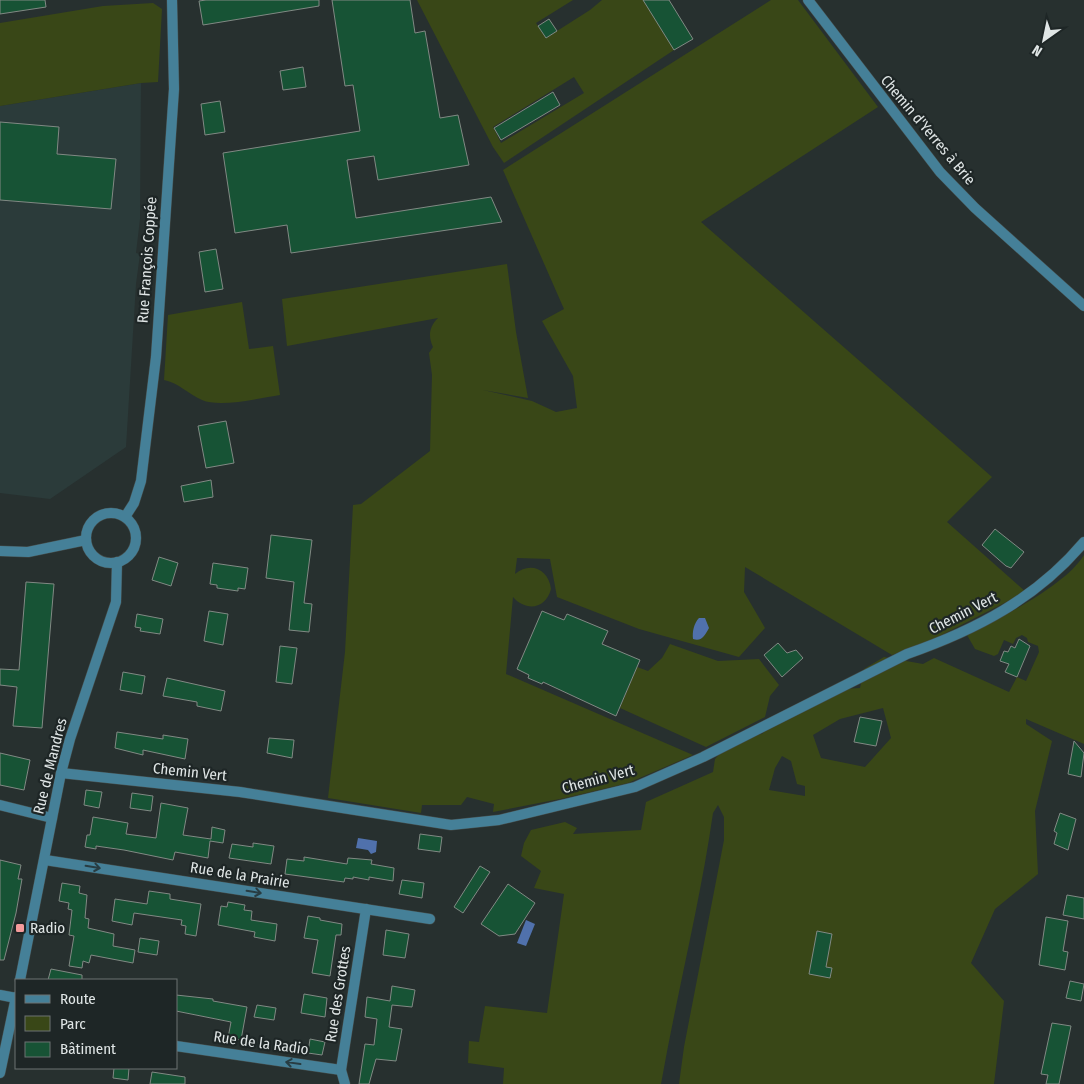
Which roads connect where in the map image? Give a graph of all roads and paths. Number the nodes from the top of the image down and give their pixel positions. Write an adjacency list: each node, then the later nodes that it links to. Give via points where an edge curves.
1 (172, 0): 4 (street, Rue François Coppée, via 174,89 156,357 141,481 134,503)
2 (808, 0): 3 (street, Chemin d'Yerres à Brie, via 940,172 975,208)
3 (1084, 306)
4 (125, 517): 5 (street, via 111,513 98,516 88,527); 8 (street, via 134,528 135,542 129,554)
5 (86, 540): 7 (street, via 28,552); 8 (street, via 97,558)
6 (1084, 542): 9 (street, Chemin Vert, via 1050,579 986,620 907,654 704,757 635,787 499,820 451,825 240,792)
7 (0, 551)
8 (117, 562): 9 (street, Rue de Mandres, via 116,602)
9 (60, 773): 11 (street, Rue de Mandres)
10 (0, 805): 11 (street)
11 (52, 818): 12 (street, Rue de Mandres)
12 (45, 860): 13 (street, Rue de la Prairie, one-way to 13); 15 (street, Rue de Mandres)
13 (366, 909): 14 (street, Rue de la Prairie); 20 (street, Rue des Grottes)
14 (430, 919)
15 (20, 979)
16 (0, 995): 17 (street)
17 (15, 998)
18 (14, 1021): 21 (street)
19 (178, 1046): 20 (street, Rue de la Radio, one-way to 19)
20 (341, 1070): 22 (street, Rue des Grottes)
21 (0, 1073)
22 (345, 1084)

